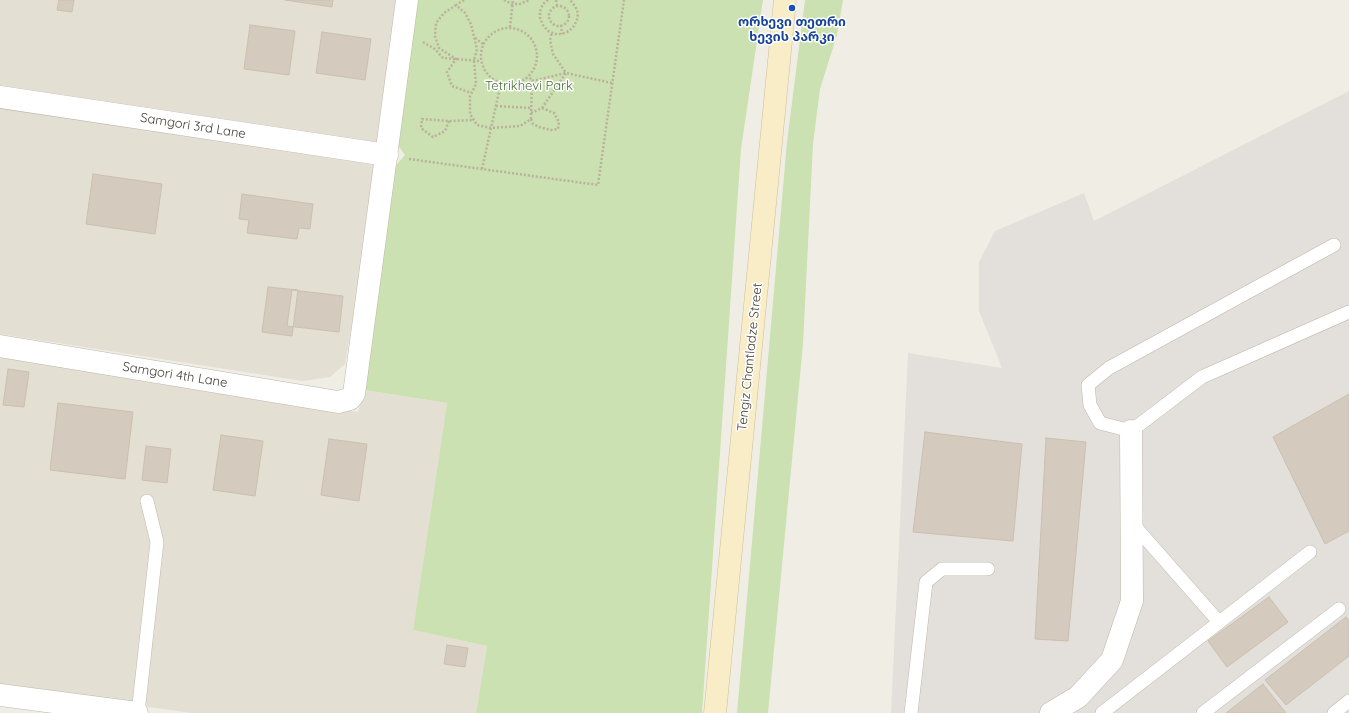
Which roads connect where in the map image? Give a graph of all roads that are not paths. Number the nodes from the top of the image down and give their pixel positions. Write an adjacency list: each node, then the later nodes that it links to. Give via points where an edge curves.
1 (407, 0): 4 (street)
2 (785, 0): 18 (street, Tengiz Chantladze Street)
3 (0, 97): 4 (street, Samgori 3rd Lane)
4 (387, 156): 7 (street, Samgori 4th Lane, via 354,394 350,400 338,402)
5 (1334, 245): 8 (lane, via 1109,368 1088,385 1090,405 1100,423)
6 (1349, 312): 8 (lane, via 1202,377)
7 (0, 346)
8 (1131, 431): 10 (street)
9 (147, 501): 17 (lane, via 158,542)
10 (1132, 523): 14 (lane); 20 (street, via 1132,601 1112,660 1078,697)
11 (1310, 552): 14 (lane)
12 (988, 569): 19 (lane, via 942,569 926,582)
13 (1339, 609): 22 (lane)
14 (1219, 622): 21 (lane)
15 (0, 694): 17 (street)
16 (1349, 701): 23 (lane)
17 (137, 713)
18 (715, 713)
19 (910, 713)
20 (1051, 713)
21 (1102, 713)
22 (1203, 713)
23 (1334, 713)

